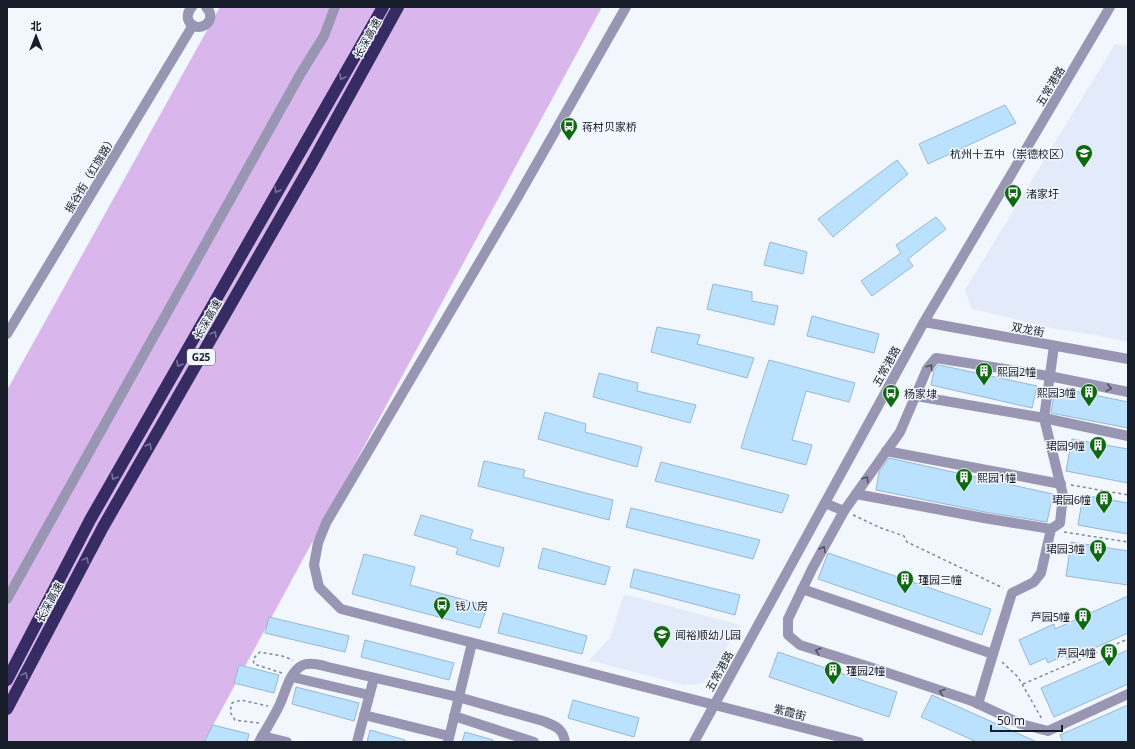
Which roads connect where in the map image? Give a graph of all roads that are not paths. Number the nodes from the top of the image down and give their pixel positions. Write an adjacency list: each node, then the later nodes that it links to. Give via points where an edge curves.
1 (192, 7): 8 (street, via 188,16)
2 (206, 7): 8 (street, via 210,14 207,24 200,27)
3 (335, 7): 25 (street, via 324,36)
4 (382, 7): 30 (highway, 长深高速 / G25, one-way to 30, via 90,520)
5 (398, 7): 36 (highway, 长深高速 / G25, one-way to 5, via 103,526 308,170)
6 (626, 7): 26 (street, 紫霞街, via 330,516 318,543 314,565 319,587 341,609)
7 (1110, 7): 9 (street, 五常港路)
8 (193, 25): 10 (street, 振谷街（红旗路）)
9 (924, 322): 11 (street, 双龙街); 21 (street, 五常港路)
10 (7, 334)
11 (1054, 346): 12 (street, 双龙街); 13 (street)
12 (1128, 359)
13 (1049, 376): 14 (street, one-way to 14); 15 (street, one-way to 13, via 927,369 936,358); 16 (street)
14 (1128, 392)
15 (916, 396): 16 (street); 18 (street, via 900,432)
16 (1044, 418): 17 (street); 19 (street)
17 (1128, 436)
18 (886, 451): 19 (street); 20 (street, one-way to 18)
19 (1061, 484): 23 (street, via 1063,495 1060,523)
20 (856, 494): 22 (street); 23 (street)
21 (825, 503): 22 (street); 35 (street, 五常港路)
22 (844, 511): 24 (street, one-way to 22)
23 (1051, 529): 27 (street, via 1041,573 1034,582 1012,593)
24 (802, 589): 27 (street); 34 (street, one-way to 24, via 800,645 788,636 788,619)
25 (7, 599)
26 (472, 643): 33 (street); 35 (street, 紫霞街)
27 (993, 654): 34 (street)
28 (292, 677): 29 (street, via 304,664 314,664); 32 (street); 39 (street)
29 (374, 678): 32 (street); 33 (street)
30 (7, 680)
31 (1128, 694): 34 (street, via 1048,731 1021,724)
32 (369, 695): 37 (street)
33 (458, 697): 38 (street); 44 (street, via 543,721 564,734)
34 (978, 704)
35 (714, 706): 45 (street, 五常港路); 46 (street, 紫霞街)
36 (7, 709)
37 (364, 715): 40 (street); 42 (street)
38 (454, 716): 40 (street); 43 (street)
39 (261, 739): 41 (street)
40 (449, 739)
41 (287, 742)
42 (357, 742)
43 (534, 742)
44 (565, 742)
45 (694, 742)
46 (859, 742)

